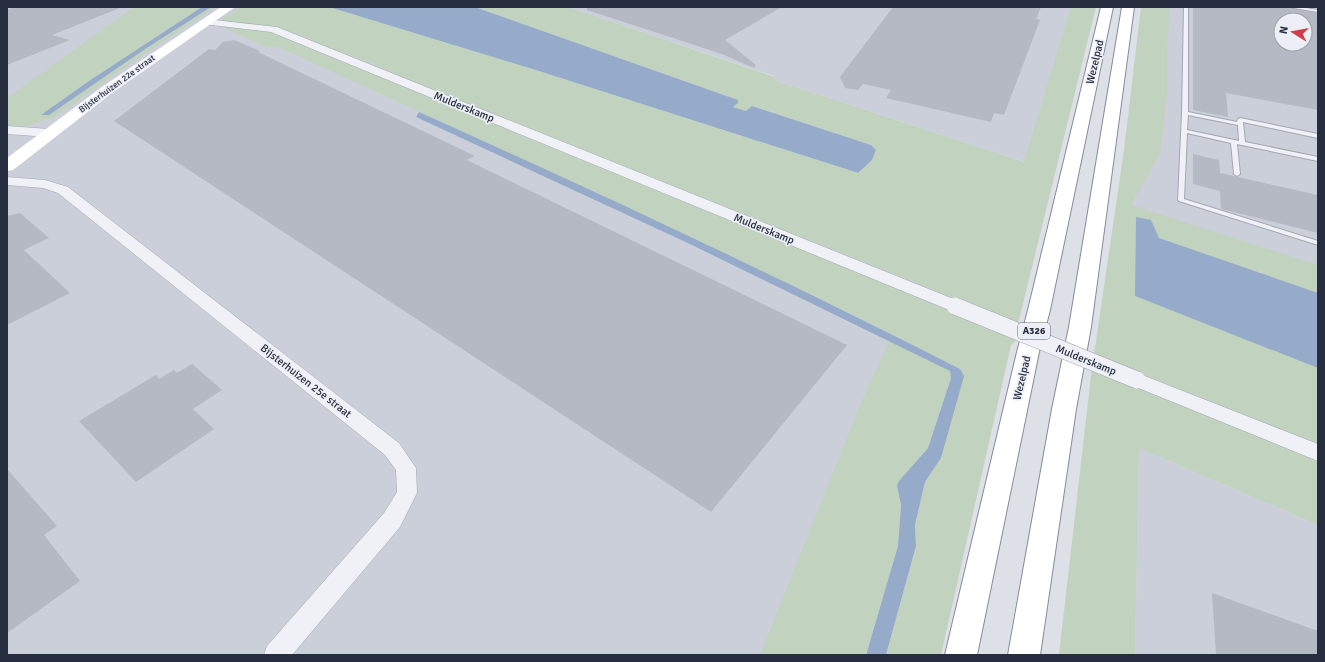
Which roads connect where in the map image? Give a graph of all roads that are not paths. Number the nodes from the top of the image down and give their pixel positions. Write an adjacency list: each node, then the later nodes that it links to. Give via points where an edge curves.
1 (229, 7): 7 (main road, Bijsterhuizen 22e straat)
2 (1107, 7): 23 (main road, Wezelpad / A326)
3 (1128, 7): 24 (main road, Wezelpad, via 1080,327)
4 (1186, 7): 8 (lane)
5 (1290, 7): 6 (lane)
6 (1318, 11)
7 (206, 22): 12 (main road, Bijsterhuizen 22e straat); 21 (street, Mulderskamp, bridge, via 273,29)
8 (1185, 113): 9 (lane); 11 (lane)
9 (1241, 124): 13 (lane, via 1240,120); 15 (lane)
10 (7, 130): 12 (street)
11 (1184, 131): 14 (lane); 20 (lane, via 1181,200)
12 (49, 133): 17 (main road, Bijsterhuizen 22e straat)
13 (1318, 136)
14 (1234, 141): 15 (lane); 18 (lane)
15 (1242, 143): 16 (lane)
16 (1318, 159)
17 (7, 166)
18 (1237, 174)
19 (7, 181): 22 (street, Bijsterhuizen 25e straat, via 45,184 63,190 392,449 406,468 407,493 392,520)
20 (1318, 242)
21 (1318, 454)
22 (276, 655)
23 (961, 655)
24 (1024, 655)

